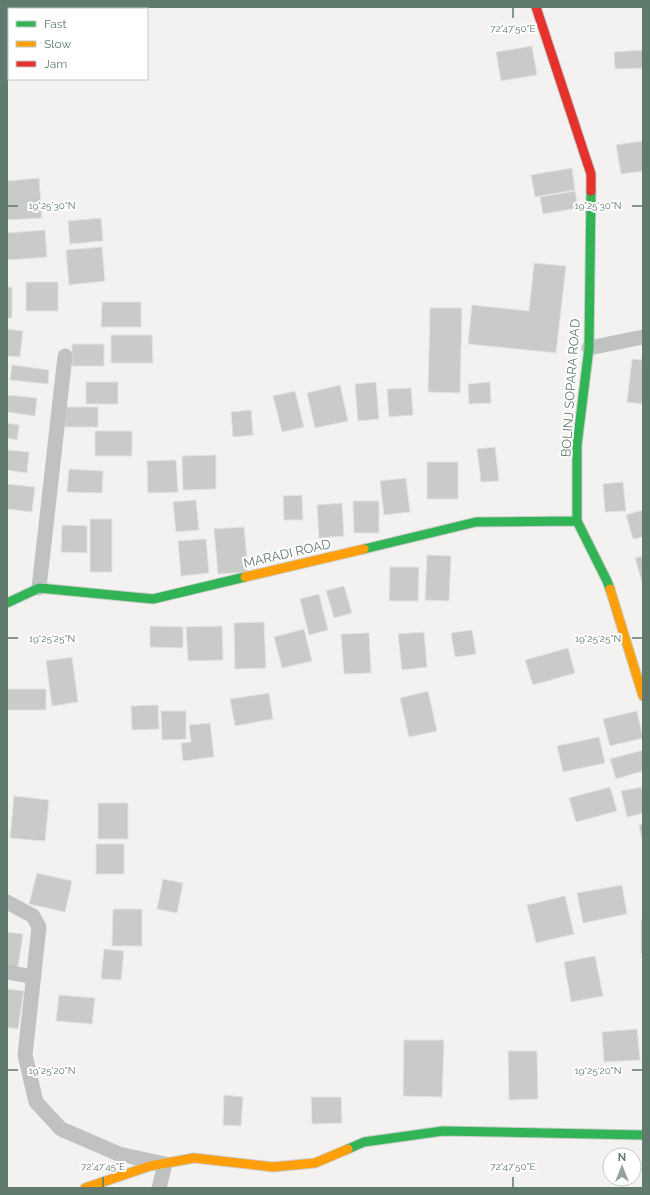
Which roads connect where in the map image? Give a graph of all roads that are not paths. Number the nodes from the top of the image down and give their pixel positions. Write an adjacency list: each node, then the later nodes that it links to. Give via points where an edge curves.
1 (536, 7): 3 (street, BOLINJ SOPARA ROAD, via 591,174)
2 (643, 337): 3 (street)
3 (589, 348): 5 (street, BOLINJ SOPARA ROAD, via 577,445)
4 (65, 356): 6 (street)
5 (576, 521): 6 (street, MARADI ROAD, via 476,522 153,599); 8 (street, BOLINJ SOPARA ROAD, via 607,580)
6 (39, 588): 7 (street)
7 (7, 603)
8 (643, 696)
9 (7, 902): 11 (street, via 33,916 39,927)
10 (7, 972): 11 (street)
11 (34, 977): 13 (street, via 25,1055 36,1102 61,1129 119,1154)
12 (643, 1135): 13 (street, via 443,1131 364,1142 315,1163 273,1167 194,1158)
13 (165, 1164): 14 (street, via 150,1166); 15 (street)
14 (85, 1188)
15 (159, 1188)

